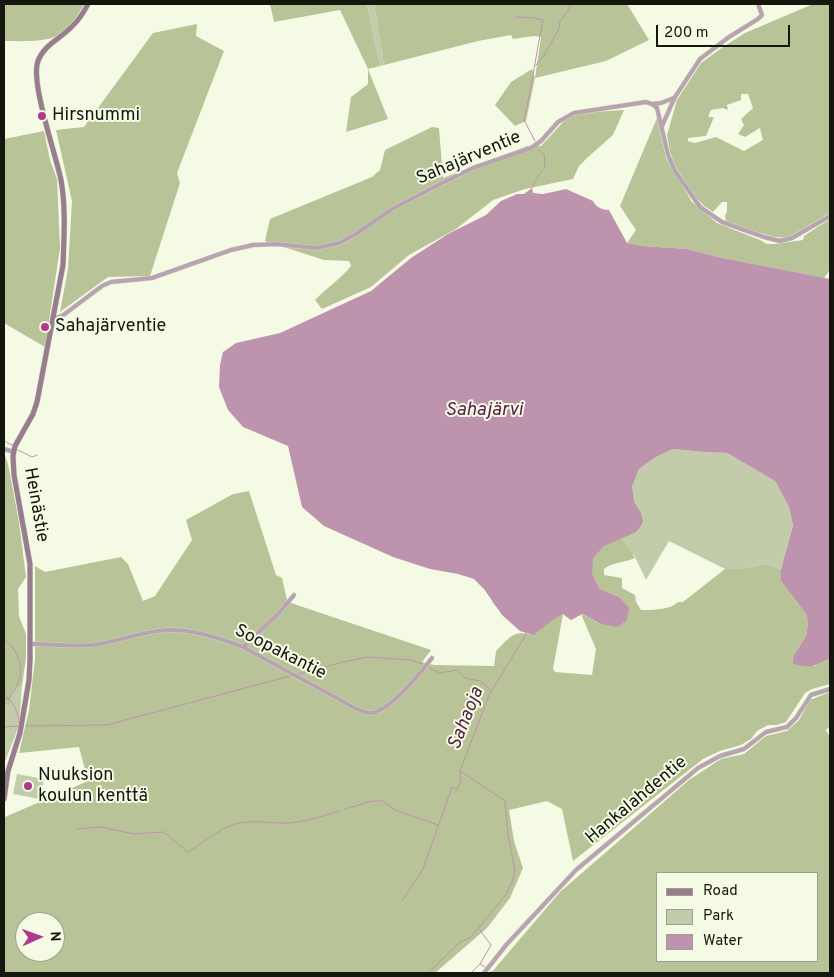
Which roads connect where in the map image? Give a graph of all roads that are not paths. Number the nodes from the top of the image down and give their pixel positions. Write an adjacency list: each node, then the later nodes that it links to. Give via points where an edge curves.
1 (88, 4): 7 (street, Heinästie, via 78,20 43,51 37,64 44,115 61,181 63,207 63,265)
2 (758, 4): 3 (street, via 762,15 700,60)
3 (674, 97): 4 (street, Sahajärventie); 5 (street)
4 (652, 104): 5 (street, via 657,108); 7 (street, Sahajärventie, via 640,102 590,109 567,116 531,148 473,168 440,184 392,209 339,243 316,248 252,245 231,250 152,278 111,282)
5 (662, 126): 6 (street, via 675,171 695,202 722,222 780,241 792,238)
6 (830, 216)
7 (53, 319): 9 (street, Heinästie, via 38,402)
8 (4, 449): 9 (street)
9 (14, 452): 11 (street, Heinästie, via 14,475 30,564)
10 (294, 595): 12 (street)
11 (31, 644): 12 (street, Soopakantie, via 92,645 178,630); 15 (street, Heinästie, via 23,718 8,771)
12 (243, 647): 13 (street, Soopakantie, via 370,713 393,700)
13 (432, 658)
14 (830, 689): 16 (street, Hankalahdentie, via 811,695 788,727 766,732 744,749 720,756 698,768 576,870)
15 (4, 800)
16 (484, 973)

